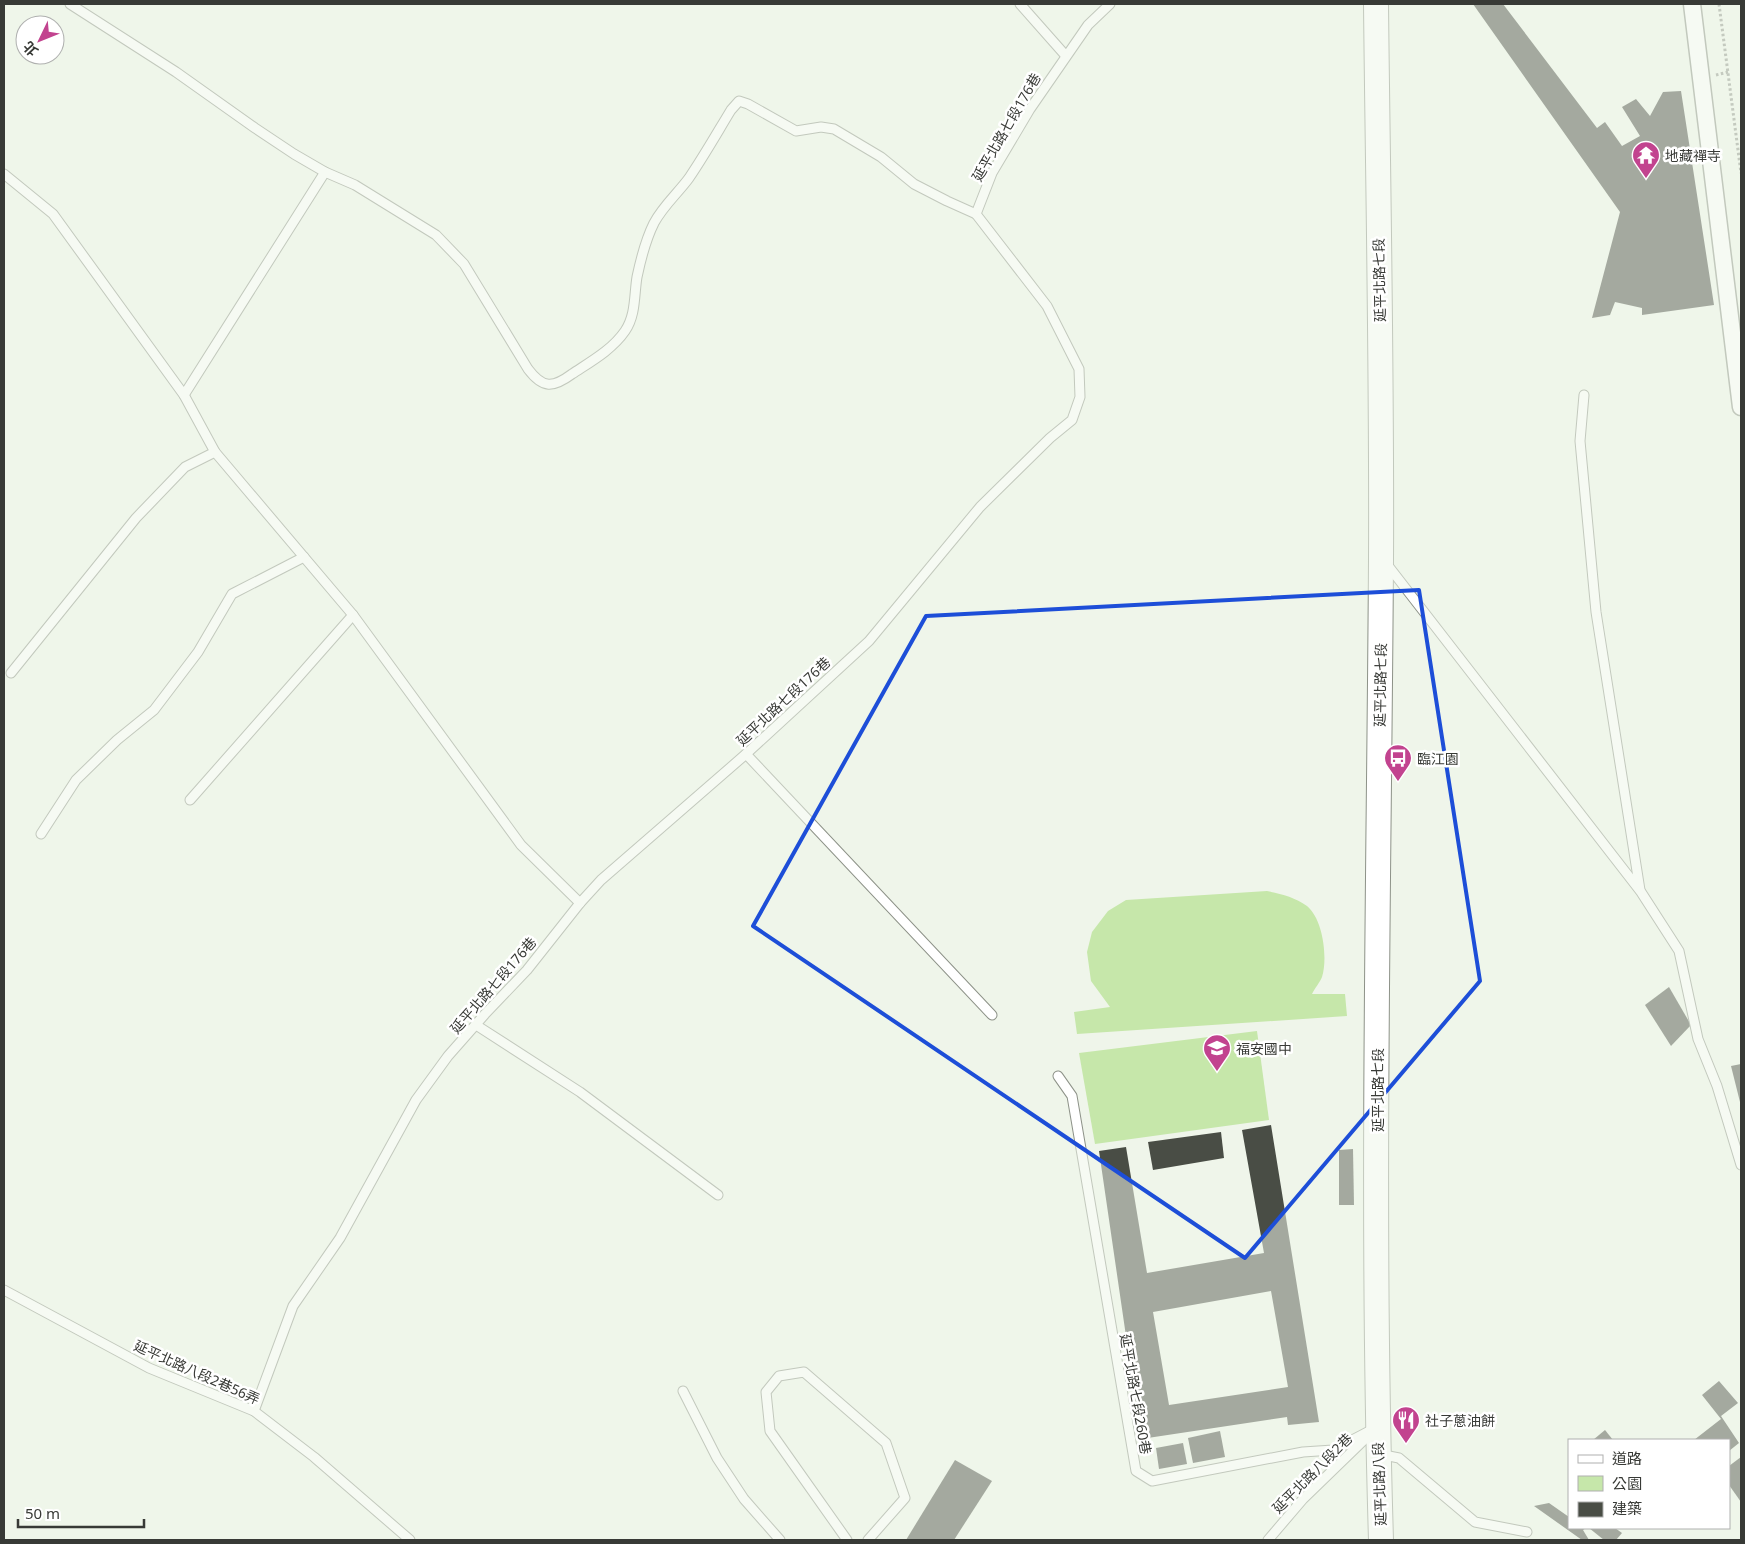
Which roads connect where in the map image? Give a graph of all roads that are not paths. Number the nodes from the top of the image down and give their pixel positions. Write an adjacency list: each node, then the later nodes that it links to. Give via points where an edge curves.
1 (70, 4): 7 (lane)
2 (1020, 4): 6 (lane)
3 (1110, 4): 6 (lane, 延平北路七段176巷, via 1088,25)
4 (1376, 4): 14 (street, 延平北路七段)
5 (1692, 4): 12 (street)
6 (1066, 56): 9 (lane, 延平北路七段176巷, via 992,173)
7 (326, 172): 9 (lane, via 355,185 436,235 464,264 528,369 544,385 567,378 599,356 625,331 632,315 637,277 648,235 659,214 689,178 739,101 796,131 822,127 834,129 881,157 914,184); 10 (lane)
8 (4, 174): 10 (lane, via 53,214)
9 (976, 214): 18 (lane, 延平北路七段176巷, via 1047,306 1079,369 1080,397 1072,420 980,507 869,641)
10 (184, 395): 13 (lane)
11 (1584, 395): 21 (lane, via 1580,441 1596,612)
12 (1741, 407)
13 (215, 452): 15 (lane); 17 (lane, via 185,466 136,518)
14 (1381, 556): 21 (lane); 31 (street, 延平北路七段, via 1376,1010)
15 (304, 557): 16 (lane); 20 (lane, via 232,594 198,652 154,710 76,780)
16 (353, 615): 19 (lane); 22 (lane, via 521,845)
17 (11, 673)
18 (746, 754): 22 (lane, 延平北路七段176巷, via 601,880); 23 (lane)
19 (190, 800)
20 (41, 834)
21 (1641, 892): 26 (lane, via 1679,951 1698,1039 1717,1086)
22 (580, 903): 24 (lane, 延平北路七段176巷, via 527,970)
23 (992, 1015)
24 (476, 1025): 27 (lane, via 580,1092); 30 (lane, 延平北路七段176巷, via 416,1100 340,1238 293,1306)
25 (1058, 1076): 31 (lane, 延平北路七段260巷, via 1072,1096 1136,1471 1152,1481 1303,1452 1333,1450)
26 (1741, 1165)
27 (718, 1195)
28 (4, 1290): 30 (lane, 延平北路八段2巷56弄, via 149,1368)
29 (682, 1390): 35 (lane, via 717,1458 744,1499)
30 (254, 1411): 34 (lane, 延平北路八段2巷56弄, via 314,1457)
31 (1377, 1427): 32 (street, 延平北路八段); 38 (lane, 延平北路八段2巷, via 1303,1499)
32 (1378, 1454): 33 (lane, via 1399,1458 1474,1522); 39 (street, 延平北路八段)
33 (1527, 1532)
34 (410, 1540)
35 (780, 1540)
36 (847, 1540): 37 (lane, via 770,1431 766,1392 779,1376 804,1372 886,1443 905,1498)
37 (868, 1540)
38 (1268, 1540)
39 (1381, 1540)

